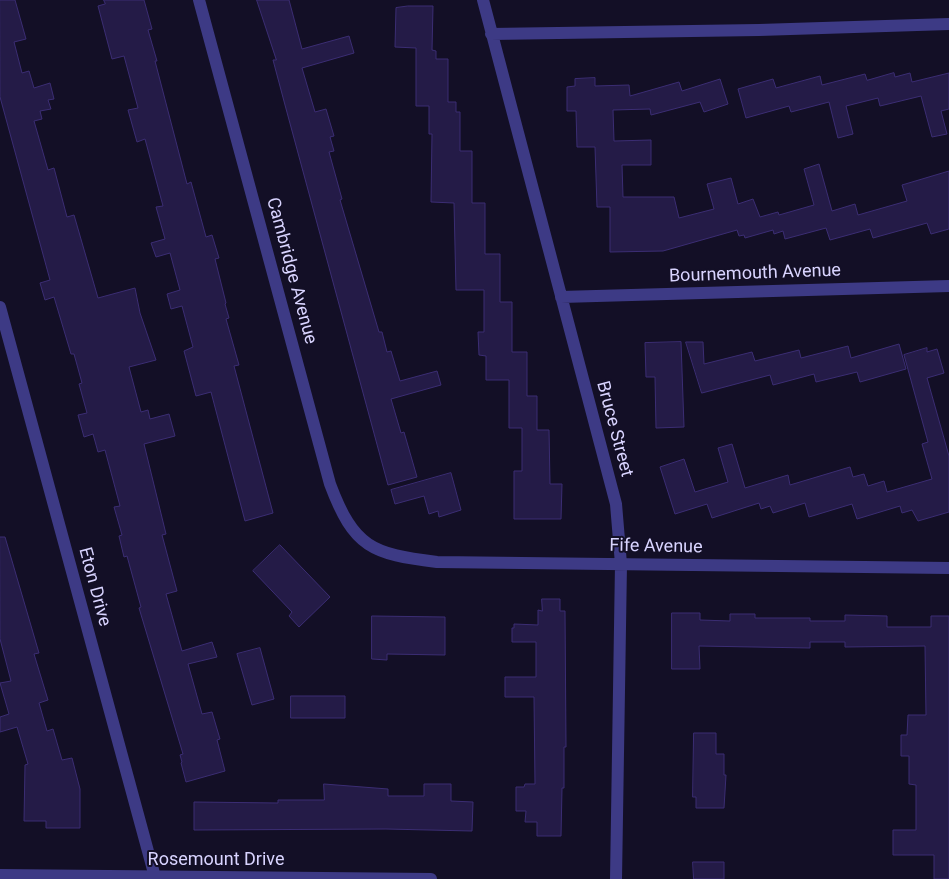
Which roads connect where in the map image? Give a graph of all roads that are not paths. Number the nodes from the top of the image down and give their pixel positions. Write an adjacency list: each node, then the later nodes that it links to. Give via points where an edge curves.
1 (199, 0): 8 (street, Cambridge Avenue, via 330,484 348,524)
2 (483, 0): 4 (street, Bruce Street)
3 (949, 24): 4 (street)
4 (491, 34): 6 (street, Bruce Street)
5 (949, 286): 6 (street, Bournemouth Avenue)
6 (561, 296): 9 (street, Bruce Street, via 616,504)
7 (0, 307): 12 (street, Eton Drive)
8 (366, 543): 9 (street, Fife Avenue, via 377,551 394,556 437,562)
9 (621, 564): 10 (street, Fife Avenue); 14 (street, Bruce Street)
10 (949, 568)
11 (0, 876): 12 (street, Rosemount Drive)
12 (154, 877): 13 (street, Rosemount Drive)
13 (431, 879)
14 (616, 879)

